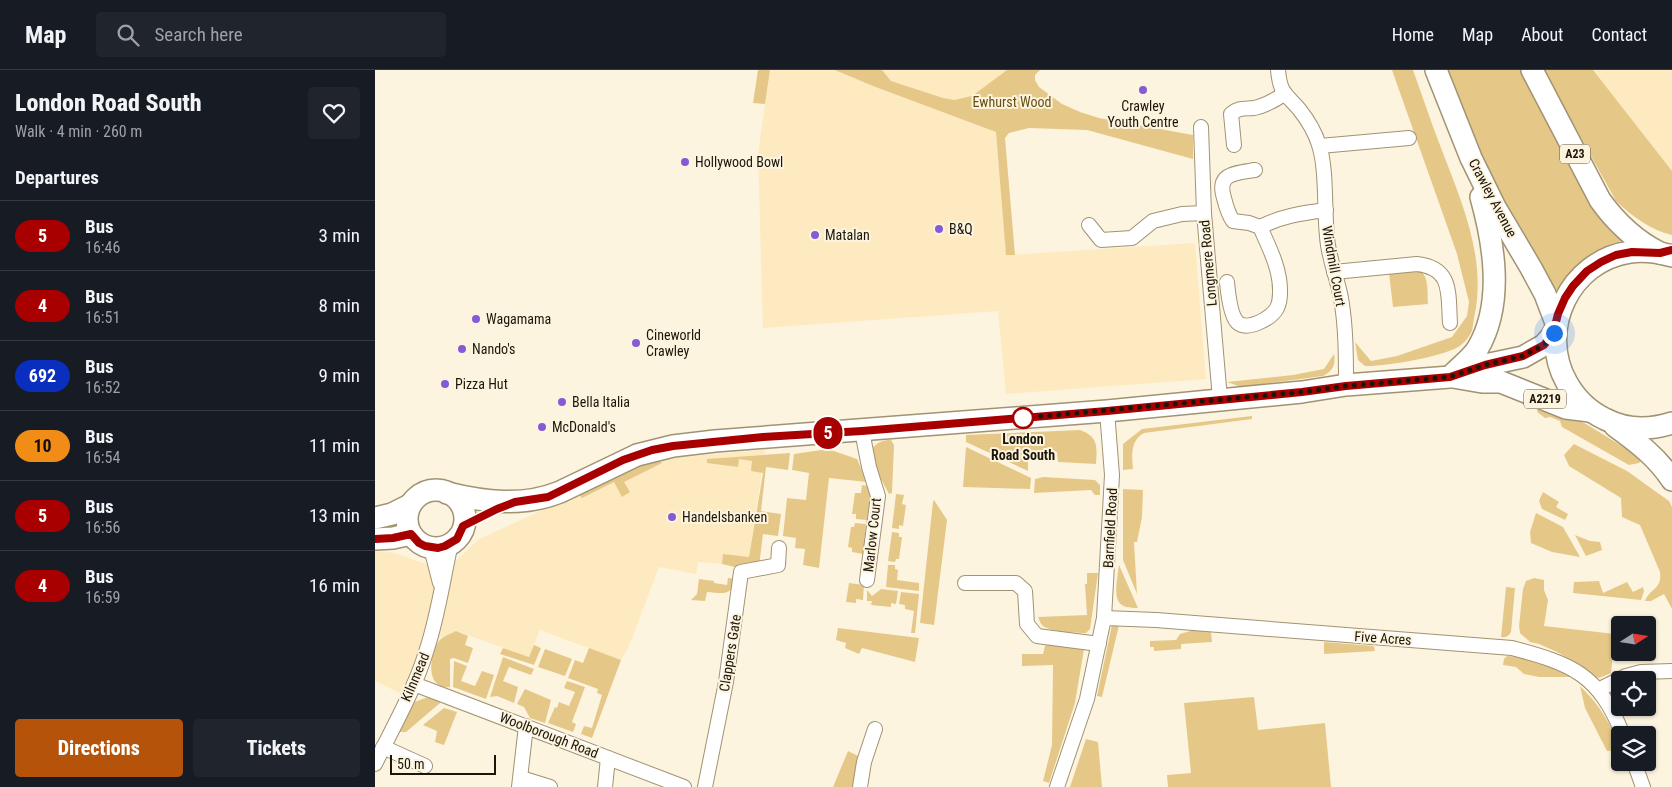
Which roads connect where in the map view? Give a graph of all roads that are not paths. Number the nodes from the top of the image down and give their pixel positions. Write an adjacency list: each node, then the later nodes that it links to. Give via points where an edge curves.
1 (1278, 70): 4 (street, Windmill Court)
2 (1436, 70): 9 (main road, Crawley Avenue)
3 (1532, 70): 15 (main road, A23, via 1599,200 1612,216 1649,248)
4 (1284, 94): 7 (street, via 1272,102 1255,108 1237,109 1231,114); 8 (street, Windmill Court, via 1312,128)
5 (1201, 127): 12 (street, Longmere Road)
6 (1409, 138): 8 (street)
7 (1234, 146)
8 (1320, 146): 11 (street, Windmill Court)
9 (1471, 158): 19 (main road, Crawley Avenue, via 1545,294); 20 (main road, via 1491,236 1494,294 1478,348)
10 (1255, 170): 14 (street, via 1232,174 1221,184 1233,221)
11 (1325, 210): 14 (street, via 1285,216); 16 (street, Windmill Court)
12 (1204, 213): 13 (street, via 1153,221 1133,238 1101,240); 22 (street, Longmere Road)
13 (1089, 225)
14 (1260, 227): 17 (street, via 1279,277 1277,308 1268,318 1242,325 1236,321 1229,301)
15 (1668, 253): 19 (main road, via 1624,253 1594,266 1569,292)
16 (1334, 272): 18 (street, via 1417,264 1428,266 1439,271 1445,279); 21 (street, Windmill Court, via 1344,323)
17 (1227, 282)
18 (1450, 323)
19 (1556, 326): 20 (main road, A2219, via 1544,345 1523,356); 24 (main road, via 1556,355 1563,377 1572,393)
20 (1450, 377): 21 (main road, A2219); 24 (main road, A2219, via 1501,382 1566,408)
21 (1346, 386): 22 (main road, A2219)
22 (1220, 399): 23 (main road, A2219)
23 (1107, 411): 26 (main road, A2219); 39 (street, Barnfield Road, via 1112,475)
24 (1599, 416): 25 (main road, via 1623,426 1643,428); 27 (main road, via 1641,445 1663,466)
25 (1672, 423)
26 (862, 431): 29 (main road, A2219, via 725,440 652,450 623,460 548,497); 36 (street, Marlow Court, via 878,496)
27 (1672, 480)
28 (447, 493): 29 (main road, A2219); 30 (main road, A2219, via 430,491 416,498); 34 (main road, via 459,502 463,510)
29 (515, 502): 34 (main road, A2219, via 480,517)
30 (410, 506): 31 (main road, A2219); 32 (main road, via 407,522)
31 (375, 518)
32 (411, 534): 33 (main road); 34 (main road, via 419,543)
33 (375, 539)
34 (449, 539): 38 (street, Kilnmead); 38 (street, Kilnmead)
35 (779, 548): 56 (street, Clappers Gate, via 778,566 741,572 727,682)
36 (867, 580)
37 (965, 583): 40 (street, via 1016,583 1025,591 1027,624 1037,636)
38 (441, 586): 42 (street, Kilnmead, via 435,624)
39 (1104, 618): 40 (street, Barnfield Road); 43 (street, Five Acres, via 1512,648 1547,657 1581,673)
40 (1099, 644): 58 (street, Barnfield Road, via 1087,699)
41 (1672, 671): 43 (street, via 1641,672)
42 (413, 684): 44 (street, Woolborough Road); 47 (street, Kilnmead)
43 (1598, 690): 45 (street, Five Acres, via 1614,711)
44 (526, 726): 48 (street, Woolborough Road); 52 (street)
45 (1620, 726)
46 (875, 729): 57 (street)
47 (383, 748): 49 (street, Kilnmead); 50 (street)
48 (608, 758): 54 (street); 55 (street, Woolborough Road)
49 (375, 764)
50 (425, 766)
51 (1637, 771): 59 (street)
52 (520, 783): 53 (street)
53 (550, 787)
54 (605, 787)
55 (684, 787)
56 (705, 787)
57 (860, 787)
58 (1057, 787)
59 (1643, 787)

